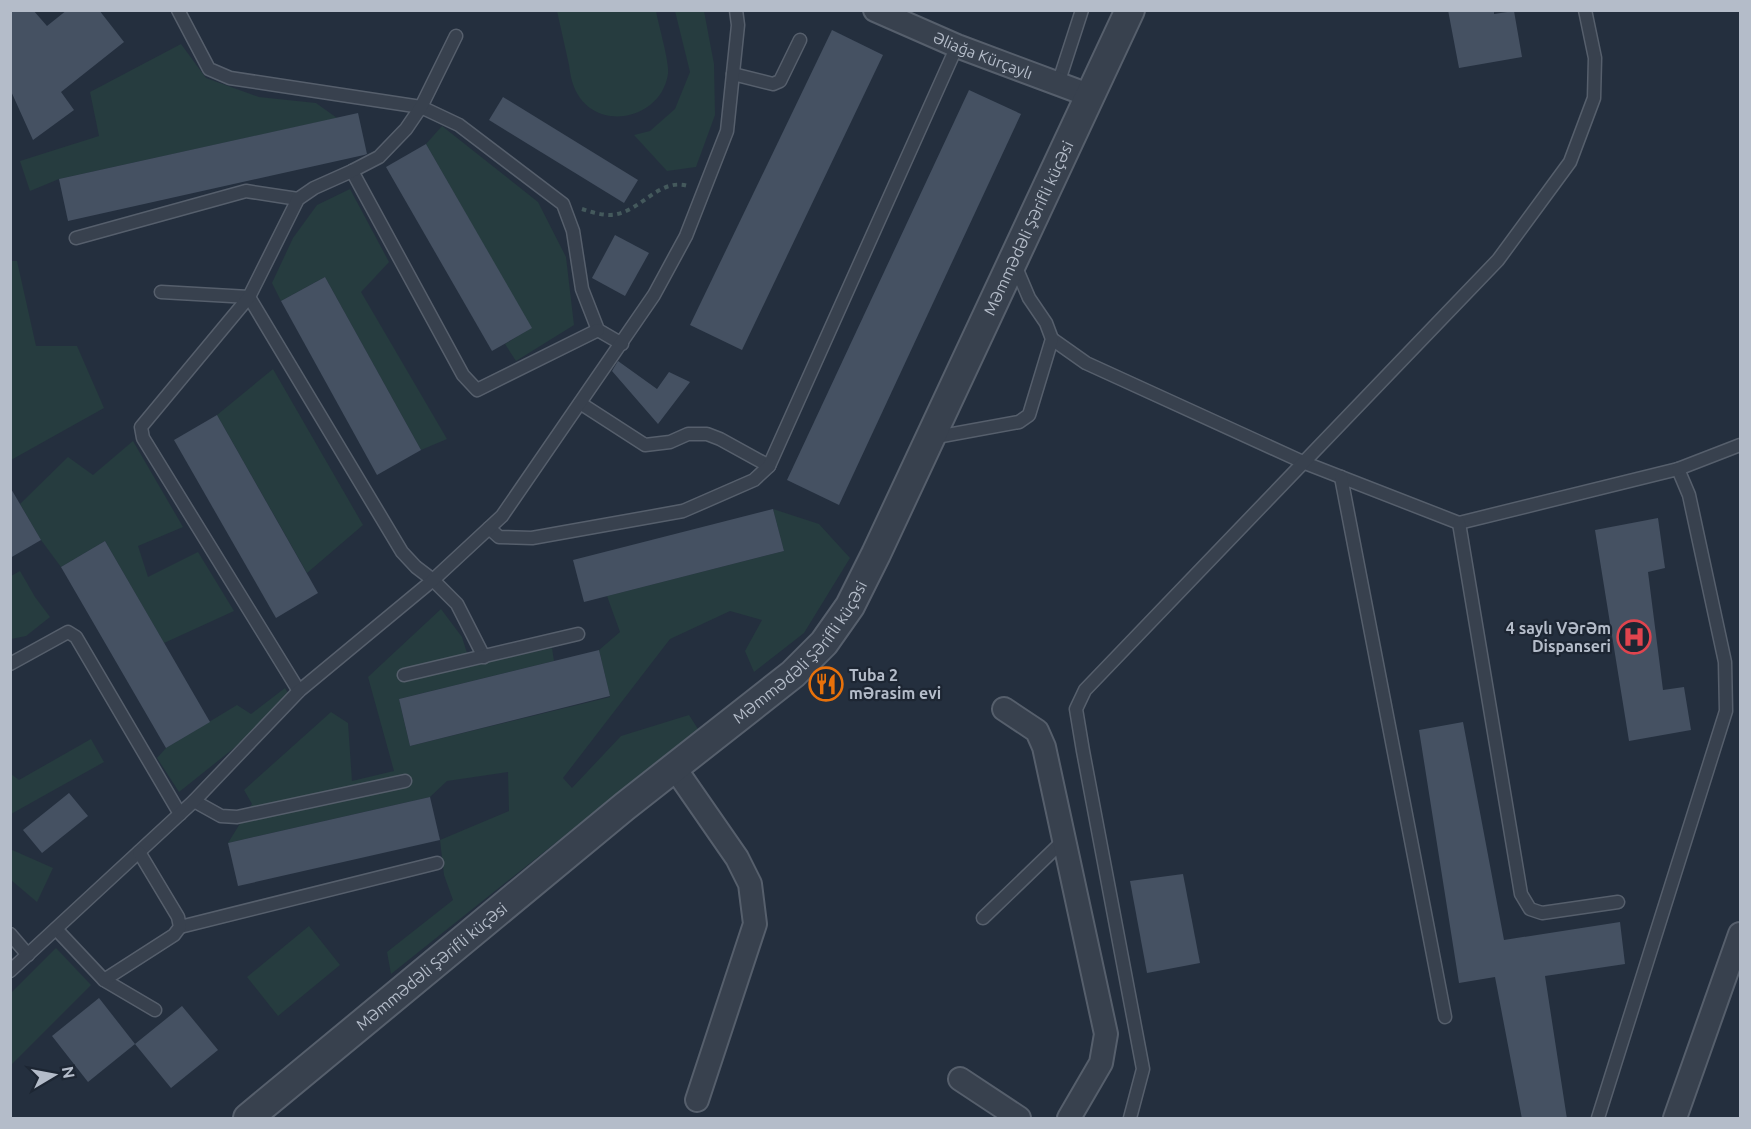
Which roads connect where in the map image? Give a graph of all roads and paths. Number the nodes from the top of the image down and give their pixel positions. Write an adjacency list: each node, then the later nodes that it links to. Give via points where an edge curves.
1 (178, 10): 13 (lane, via 209,69 230,78)
2 (736, 10): 10 (lane)
3 (875, 10): 9 (street, Əliağa Kürçaylı)
4 (1082, 10): 11 (lane)
5 (1131, 10): 12 (street, Məmmədəli Şərifli küçəsi)
6 (1585, 10): 28 (lane, via 1595,58 1594,98 1570,162 1498,260)
7 (456, 36): 13 (lane)
8 (800, 40): 10 (lane, via 780,81 773,84)
9 (957, 46): 11 (street, Əliağa Kürçaylı); 29 (lane)
10 (733, 74): 15 (lane, via 727,130)
11 (1058, 84): 12 (street, Əliağa Kürçaylı)
12 (1091, 96): 19 (street, Məmmədəli Şərifli küçəsi)
13 (421, 107): 14 (lane, via 379,157); 17 (lane, via 459,124)
14 (352, 171): 16 (lane); 22 (lane, via 463,375 477,390)
15 (703, 191): 17 (path, via 680,183 611,215); 24 (lane, via 686,236)
16 (298, 199): 18 (lane, via 246,191); 21 (lane)
17 (563, 204): 22 (lane, via 573,231 582,289)
18 (76, 238)
19 (1013, 261): 23 (lane); 26 (street, Məmmədəli Şərifli küçəsi)
20 (161, 292): 21 (lane)
21 (249, 297): 34 (lane, via 402,552); 39 (lane, via 141,427 143,438)
22 (598, 330): 24 (lane)
23 (1052, 339): 26 (lane, via 1029,415 1019,422); 28 (lane, via 1086,363)
24 (622, 344): 25 (lane)
25 (580, 403): 29 (lane, via 645,445 670,442 688,434 707,434); 33 (lane, via 502,516)
26 (930, 438): 41 (street, Məmmədəli Şərifli küçəsi, via 850,606 824,643 793,674)
27 (1740, 445): 30 (lane)
28 (1305, 463): 31 (lane); 64 (lane, via 1085,690 1076,709 1143,1070)
29 (769, 466): 33 (lane, via 754,480 683,511 532,537 499,537)
30 (1678, 469): 32 (lane); 65 (lane, via 1689,495 1725,662 1726,711)
31 (1341, 477): 32 (lane); 58 (lane)
32 (1459, 523): 48 (lane, via 1521,894 1530,909 1542,913)
33 (489, 528): 34 (lane)
34 (433, 580): 36 (lane, via 457,604); 39 (lane)
35 (578, 634): 36 (lane)
36 (484, 657): 38 (lane)
37 (10, 664): 44 (lane, via 68,632 76,637)
38 (404, 675)
39 (299, 691): 43 (lane)
40 (1004, 709): 45 (street, via 1037,731)
41 (674, 767): 60 (street, via 737,858 750,884 755,924); 61 (street, Məmmədəli Şərifli küçəsi)
42 (405, 781): 43 (lane, via 237,817 221,816)
43 (194, 801): 44 (lane)
44 (180, 814): 46 (lane)
45 (1064, 840): 49 (lane); 63 (street, via 1106,1034 1101,1063)
46 (139, 852): 50 (lane, via 178,917); 51 (lane)
47 (436, 863): 50 (lane)
48 (1618, 902)
49 (982, 918)
50 (180, 927): 56 (lane, via 174,935)
51 (56, 929): 54 (lane); 56 (lane)
52 (10, 934): 54 (lane)
53 (1740, 934): 66 (street)
54 (28, 955): 55 (lane)
55 (10, 971)
56 (104, 980): 57 (lane)
57 (155, 1010)
58 (1445, 1017)
59 (960, 1079): 62 (street)
60 (697, 1100)
61 (248, 1119)
62 (1019, 1119)
63 (1069, 1119)
64 (1130, 1119)
65 (1598, 1119)
66 (1675, 1119)

